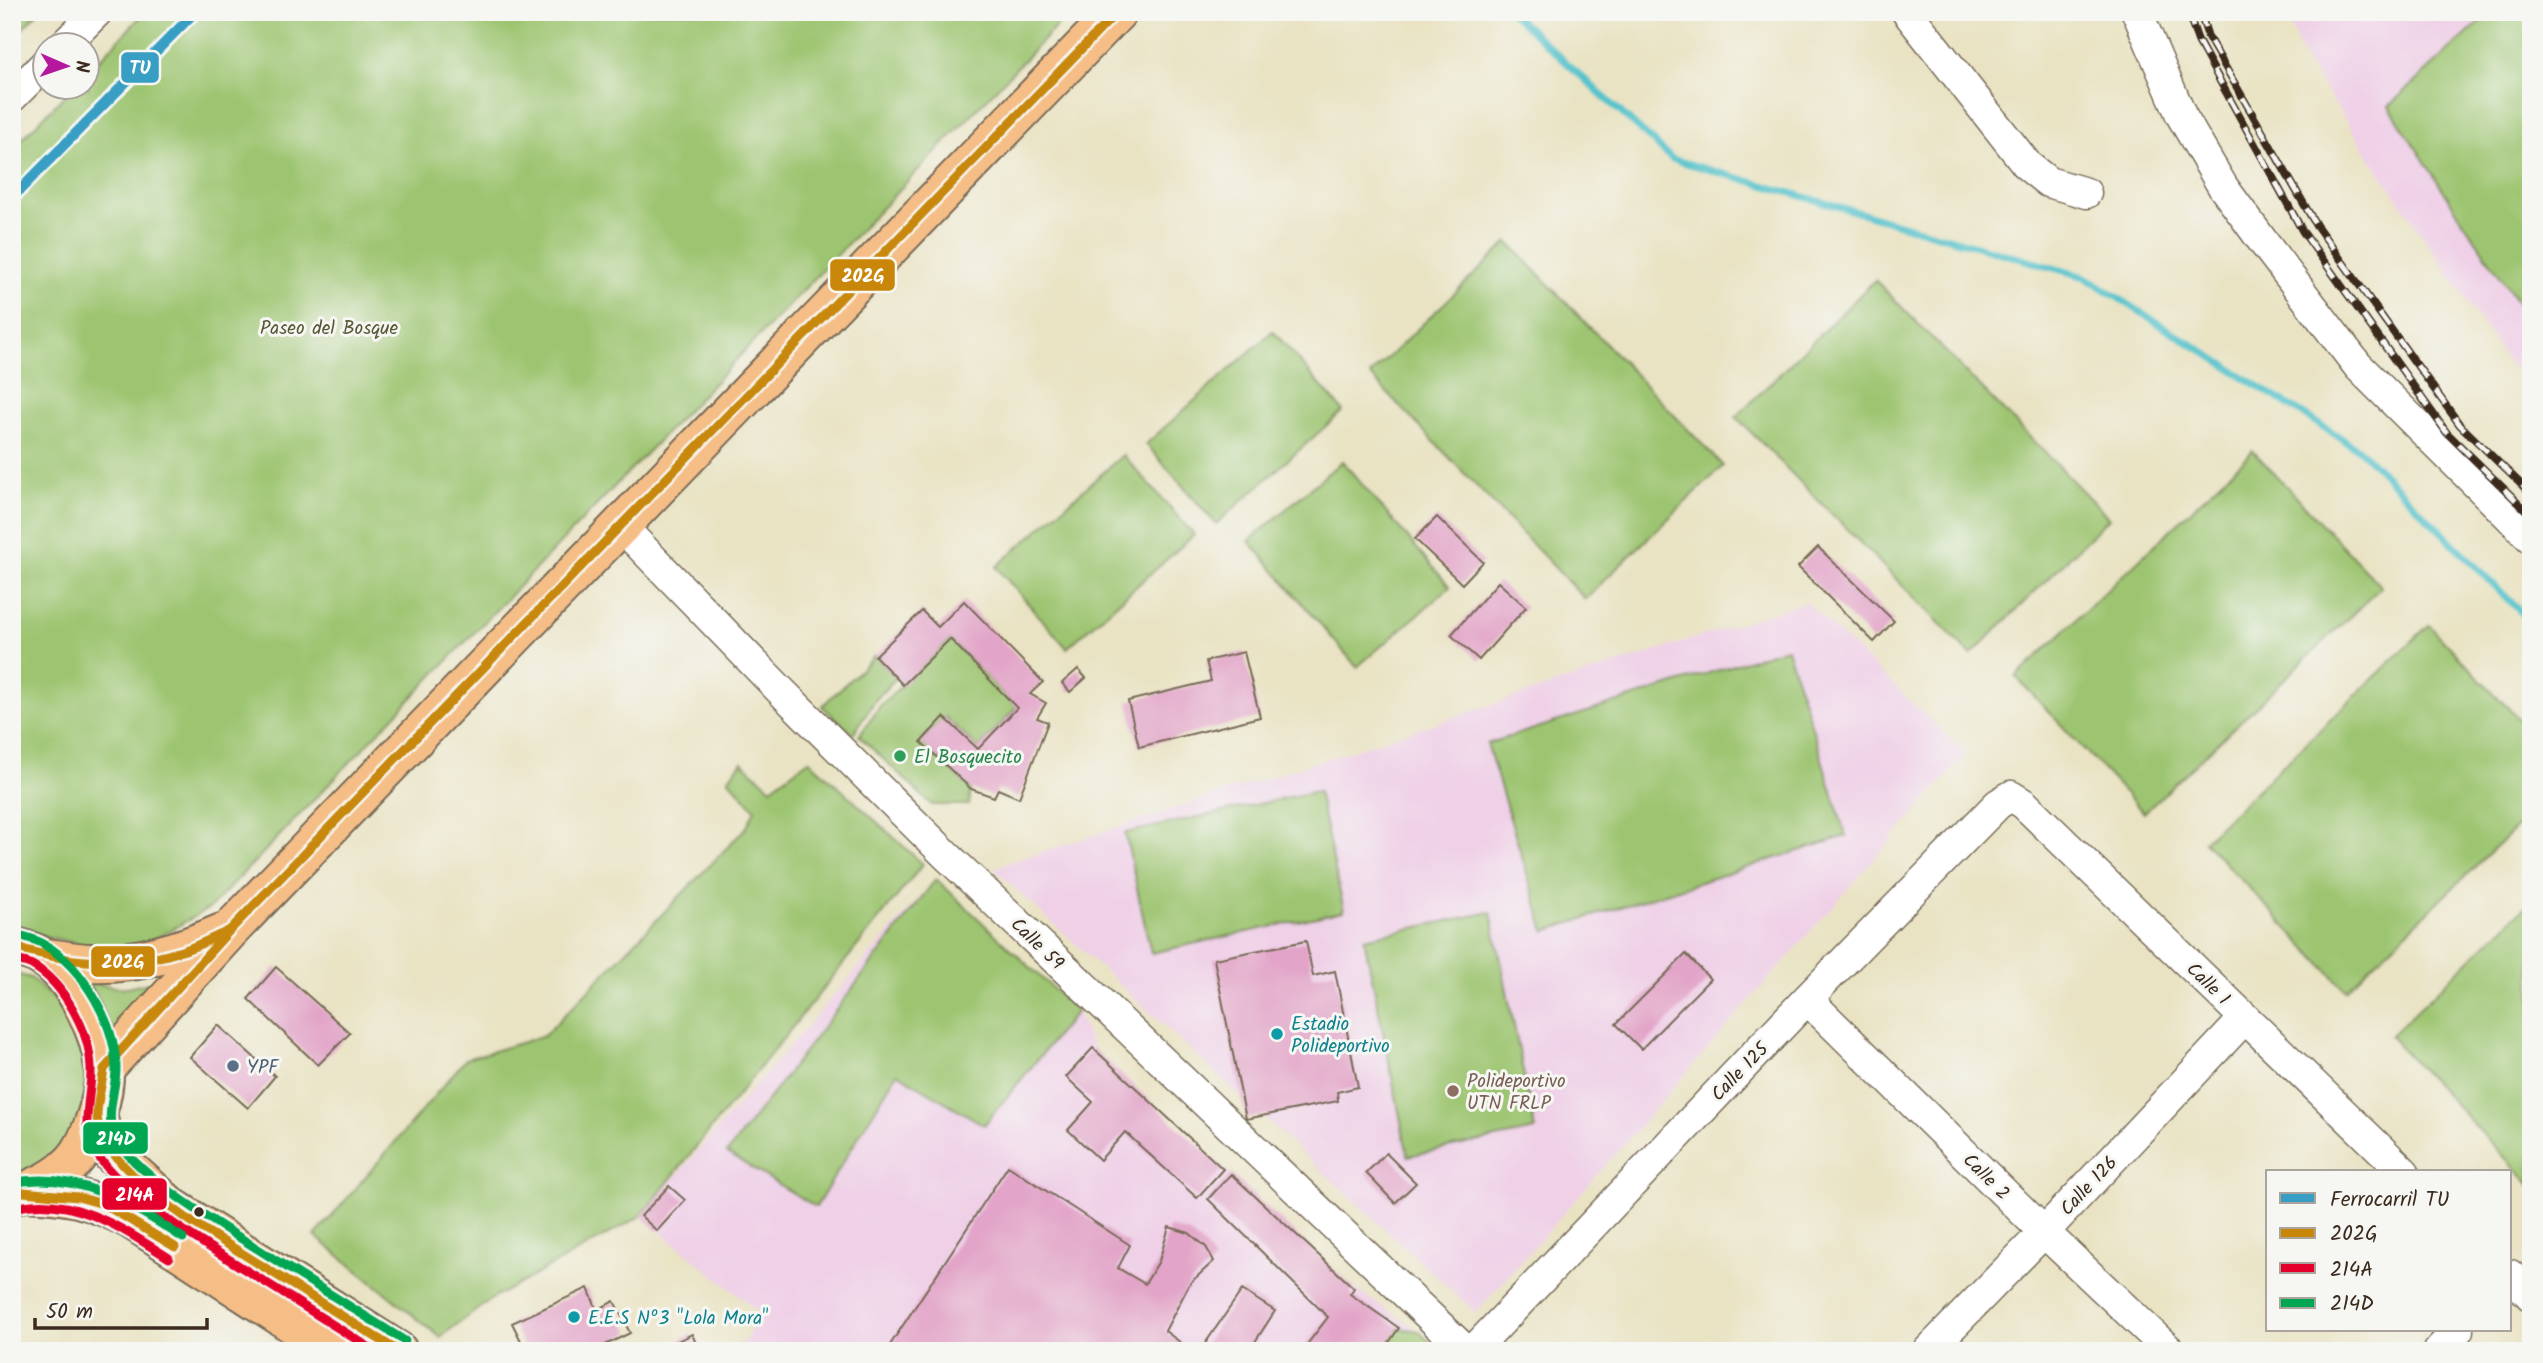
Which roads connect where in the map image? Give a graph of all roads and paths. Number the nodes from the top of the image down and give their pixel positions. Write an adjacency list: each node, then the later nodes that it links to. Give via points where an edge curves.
1 (97, 12): 5 (street)
2 (1117, 12): 9 (main road)
3 (2137, 12): 10 (street, via 2181,116 2223,187 2272,254 2358,366)
4 (1921, 17): 8 (street, via 2028,166 2048,182)
5 (77, 32)
6 (32, 77): 7 (street)
7 (12, 97)
8 (2087, 193)
9 (621, 526): 12 (main road); 26 (street, Calle 59, via 935,845)
10 (2531, 538)
11 (2011, 796): 14 (street, Calle 125, via 1998,804); 15 (street, Calle 1)
12 (230, 930): 13 (main road, via 186,950 139,961 90,963); 16 (main road)
13 (27, 951): 16 (main road, via 66,979 97,1037)
14 (1808, 999): 20 (street, Calle 2); 27 (street, Calle 125)
15 (2245, 1018): 18 (street, Calle 1); 20 (street, Calle 126)
16 (104, 1069): 17 (main road)
17 (97, 1115): 19 (main road, via 70,1163 44,1184); 25 (main road, via 104,1142 113,1155 170,1206)
18 (2402, 1170)
19 (18, 1194): 24 (main road, via 78,1197 103,1204)
20 (2044, 1232): 28 (street, Calle 126); 29 (street, Calle 2)
21 (2512, 1278): 22 (street)
22 (2531, 1296)
23 (2456, 1332): 30 (street)
24 (335, 1351)
25 (398, 1351)
26 (1465, 1351)
27 (1473, 1351)
28 (1928, 1351)
29 (2170, 1351)
30 (2438, 1351)

